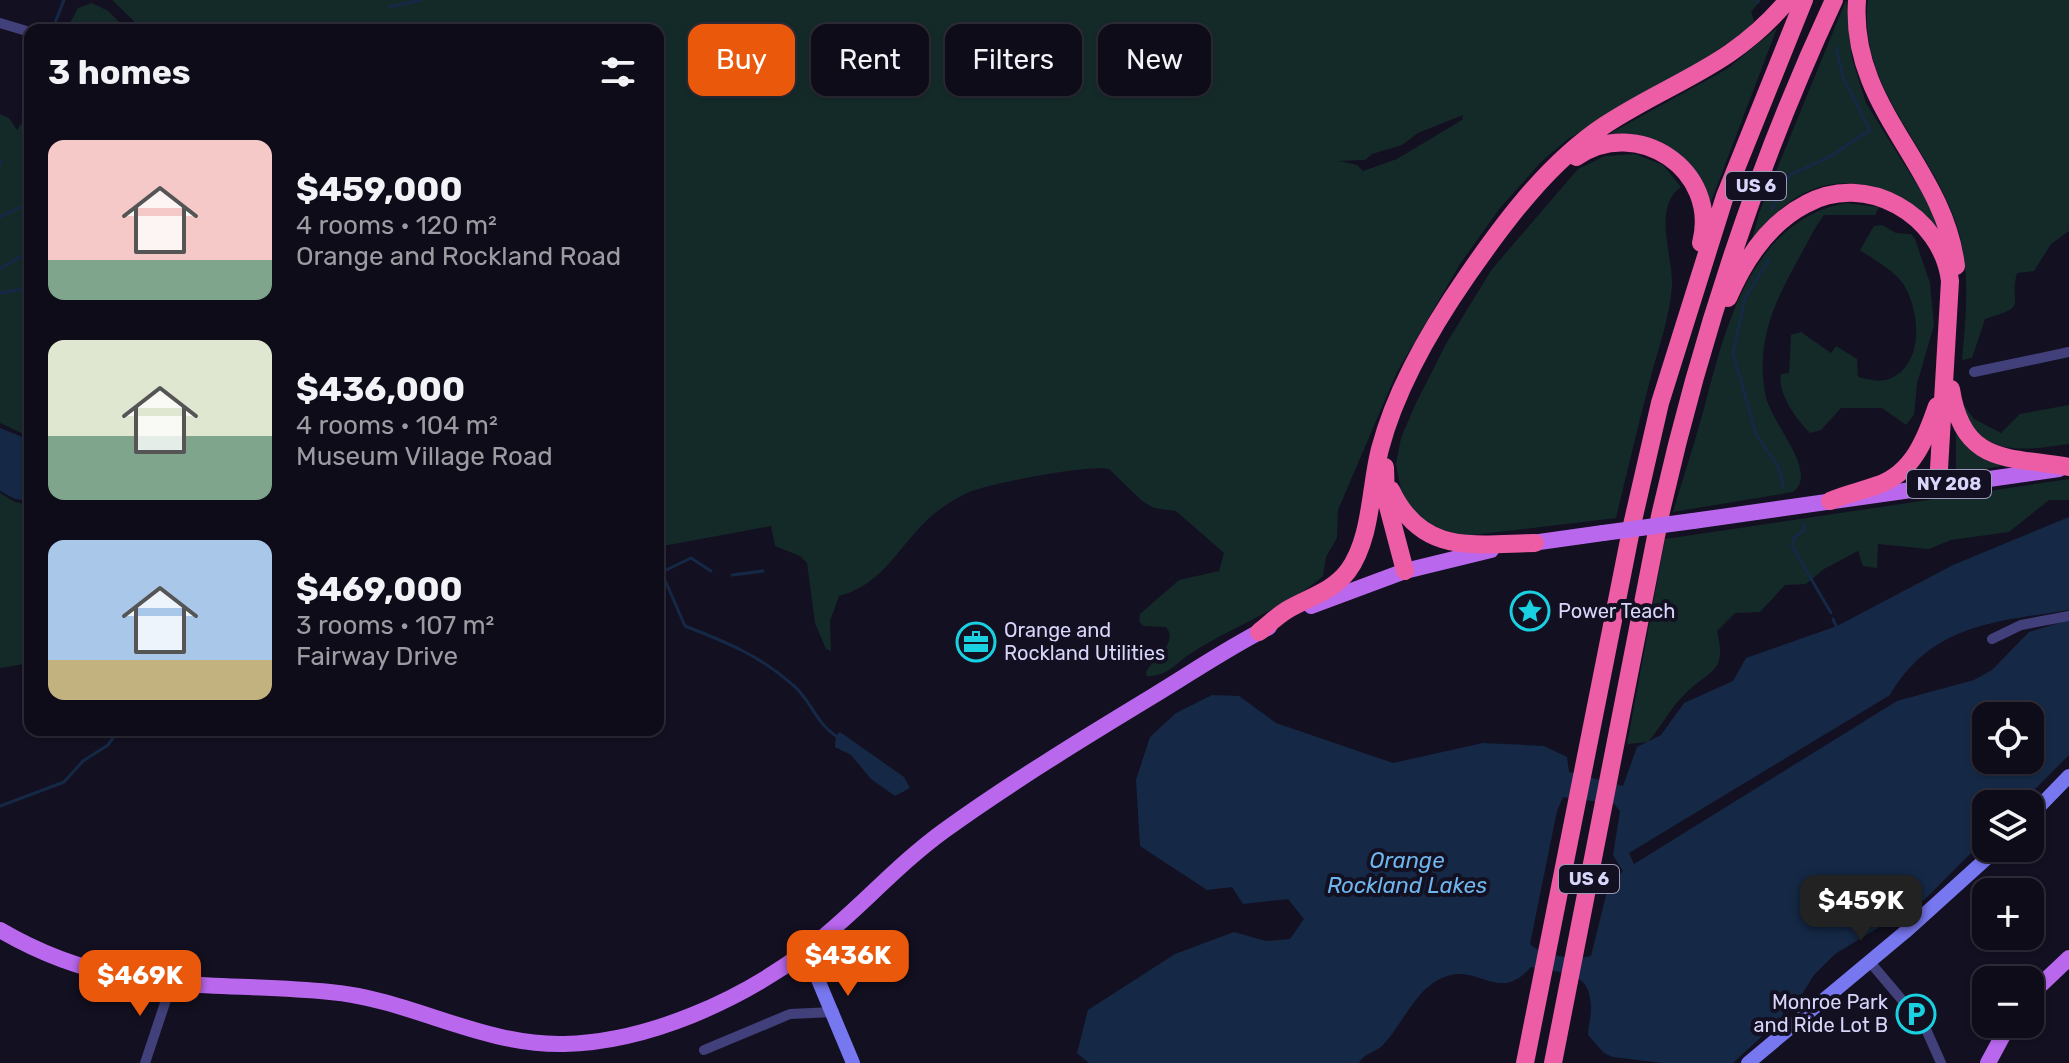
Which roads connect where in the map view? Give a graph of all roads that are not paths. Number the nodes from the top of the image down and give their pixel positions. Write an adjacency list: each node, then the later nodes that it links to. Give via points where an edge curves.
1 (1788, 0): 12 (highway, via 1736,52 1591,135 1526,199 1467,276 1423,348 1389,423)
2 (1804, 0): 7 (highway, US 6, via 1747,136)
3 (1834, 0): 10 (highway, US 6, via 1760,175)
4 (1857, 0): 11 (highway, via 1859,49 1869,83 1933,191 1953,242 1958,286)
5 (0, 23): 6 (street)
6 (24, 30)
7 (1677, 343): 12 (highway, via 1702,237 1699,195 1679,164 1655,148 1620,142 1595,147 1545,187 1473,278 1415,379); 35 (highway, US 6, via 1638,494)
8 (2069, 352): 9 (street)
9 (1974, 372)
10 (1695, 378): 11 (highway, via 1735,283 1766,237 1807,203 1849,193 1881,197 1903,207 1941,249 1951,290); 36 (highway, US 6, via 1660,516)
11 (1948, 383): 13 (highway, via 1963,425 1984,449 2016,463); 14 (highway); 15 (highway, via 1927,434 1906,467 1885,483)
12 (1380, 465): 16 (highway, via 1400,508 1429,534 1463,544); 17 (highway); 19 (highway, via 1349,570 1331,588 1287,610)
13 (2069, 467): 14 (main road, NY 208)
14 (1941, 486): 15 (main road, NY 208)
15 (1830, 501): 16 (main road, NY 208, bridge)
16 (1535, 543): 17 (main road, NY 208)
17 (1405, 571): 19 (main road, NY 208)
18 (2069, 616): 20 (street, via 2021,625)
19 (1259, 632): 25 (main road, NY 208, via 1002,788 924,846)
20 (1992, 639)
21 (2069, 776): 22 (street)
22 (2044, 802)
23 (1982, 862): 27 (street)
24 (0, 930): 29 (main road, NY 208, via 53,957 115,976)
25 (806, 951): 29 (main road, NY 208, via 747,988 688,1015 630,1036 561,1044 485,1033 364,996); 30 (street)
26 (2069, 958): 28 (main road)
27 (1869, 961): 37 (street); 38 (street, via 1925,1027)
28 (2044, 982)
29 (171, 985): 33 (street)
30 (834, 1012): 32 (street, via 790,1014); 34 (street)
31 (2001, 1038): 39 (main road)
32 (704, 1050)
33 (145, 1063)
34 (853, 1063)
35 (1525, 1063)
36 (1553, 1063)
37 (1748, 1063)
38 (1941, 1063)
39 (1988, 1063)

